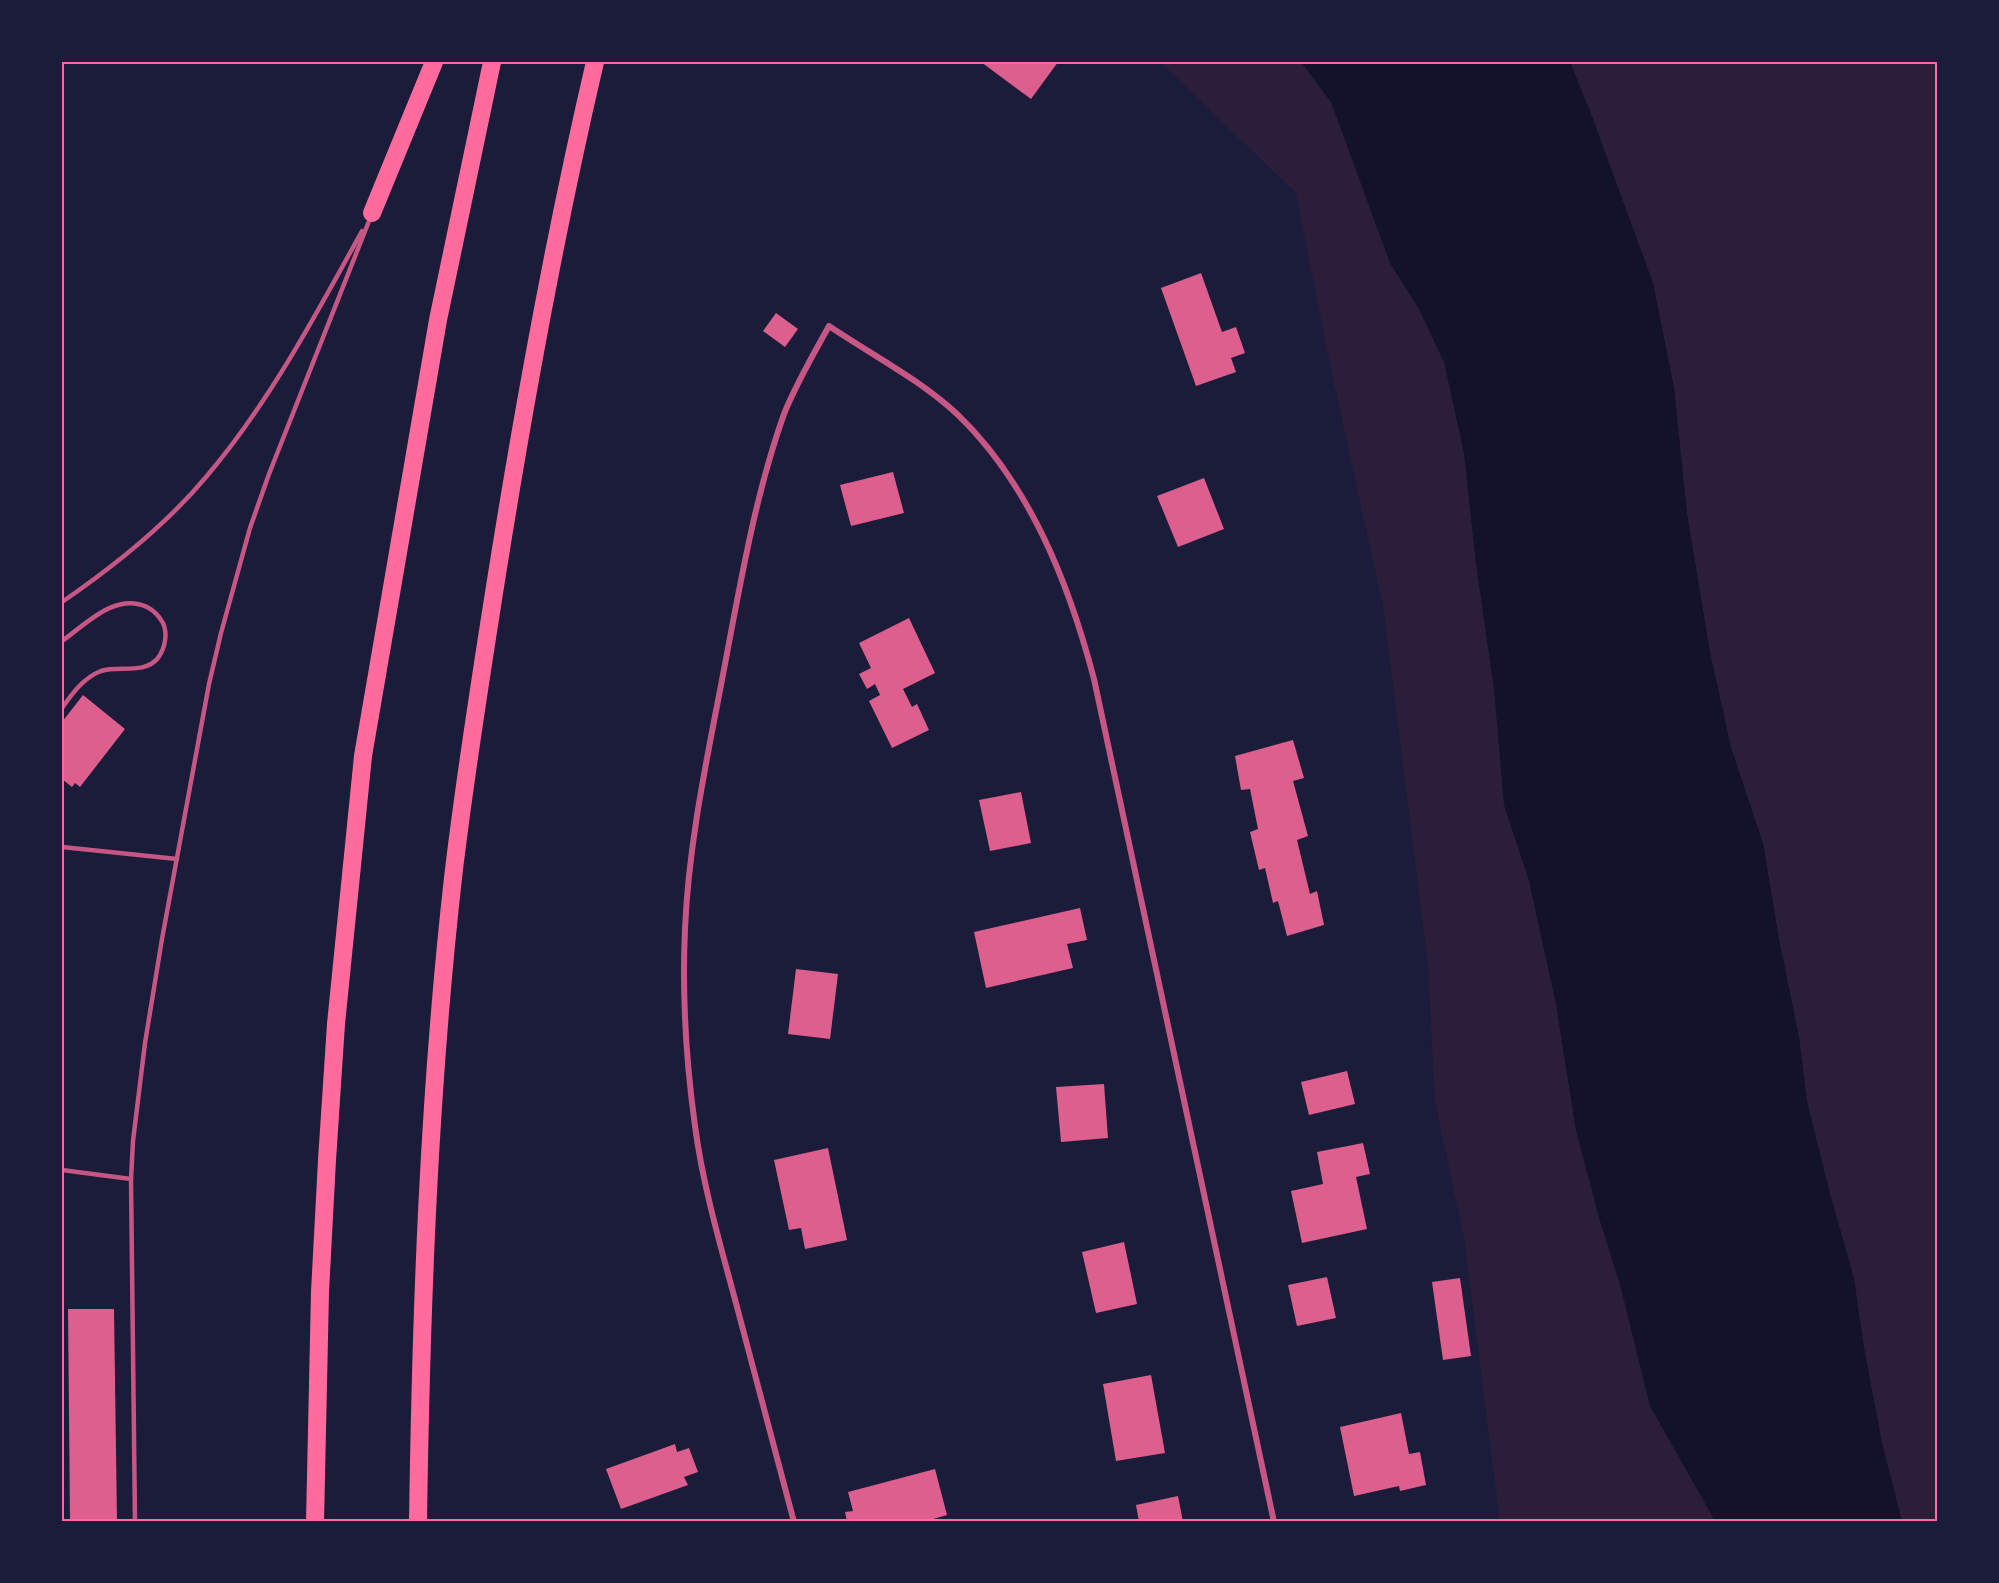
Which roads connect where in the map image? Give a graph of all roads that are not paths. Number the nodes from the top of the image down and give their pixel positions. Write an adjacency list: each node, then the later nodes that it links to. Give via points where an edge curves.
1 (434, 62): 4 (highway)
2 (492, 62): 13 (highway, via 438,320 363,756 336,1024 327,1160)
3 (595, 62): 14 (highway, via 516,458 453,879 431,1148)
4 (372, 213): 5 (lane, via 263,400 205,480 149,534); 9 (lane, via 269,474 234,580 209,684)
5 (62, 602)
6 (62, 641): 7 (lane, via 108,608 123,603 149,608 165,630 157,659 143,667 99,672 78,686)
7 (62, 708)
8 (62, 847): 9 (lane)
9 (177, 859): 11 (lane, via 145,1044)
10 (62, 1170): 11 (lane)
11 (131, 1179): 12 (lane)
12 (135, 1521)
13 (315, 1521)
14 (418, 1521)
15 (794, 1521): 16 (street, via 701,1161 687,1054 685,930 697,814 760,493 785,412 829,326 917,382 972,430 1021,497 1064,583 1094,679)
16 (1274, 1521)

